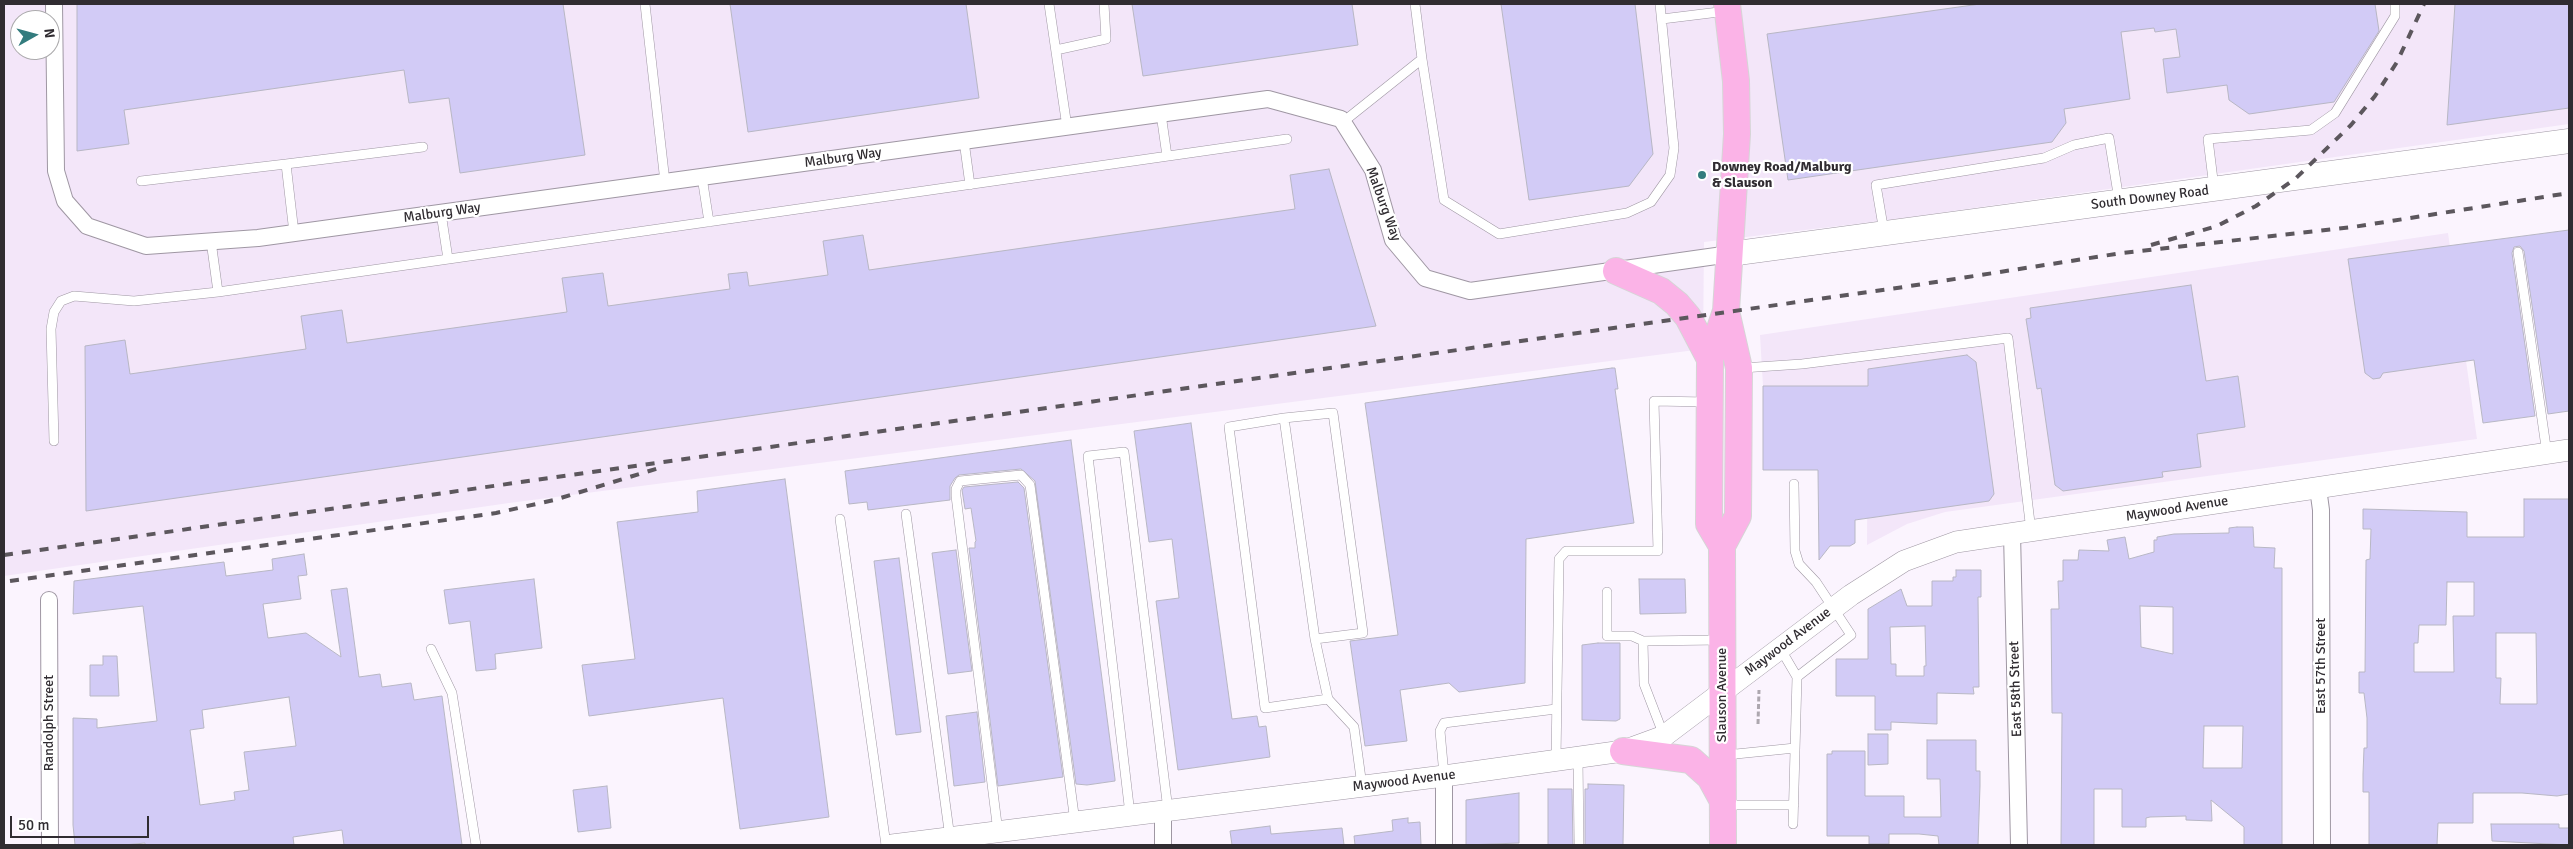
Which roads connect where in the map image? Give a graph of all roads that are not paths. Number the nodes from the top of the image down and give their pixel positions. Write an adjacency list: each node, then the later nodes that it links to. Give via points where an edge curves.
1 (54, 4): 31 (street, Malburg Way, via 56,171 65,201 87,226 146,246)
2 (645, 4): 23 (lane)
3 (1050, 4): 10 (lane)
4 (1104, 4): 10 (lane, via 1106,39)
5 (1415, 4): 11 (lane)
6 (1660, 4): 9 (lane)
7 (2395, 4): 25 (lane, via 2395,16 2335,114 2311,130 2208,139)
8 (1727, 7): 9 (lane); 32 (main road, Slauson Avenue, via 1736,81 1737,134)
9 (1662, 19): 11 (lane, via 1674,148 1670,175 1651,202 1627,213 1499,234 1444,200)
10 (1056, 50): 14 (lane)
11 (1422, 60): 13 (lane)
12 (1161, 114): 13 (street, Malburg Way, via 1268,99); 14 (street, Malburg Way); 19 (lane)
13 (1343, 122): 35 (street, Malburg Way, via 1372,170 1393,240 1425,278 1470,291)
14 (1067, 127): 16 (street, Malburg Way)
15 (1287, 139): 19 (lane)
16 (964, 141): 21 (street, Malburg Way); 24 (lane)
17 (2569, 141): 25 (main road, South Downey Road)
18 (423, 147): 20 (lane)
19 (1167, 156): 24 (lane)
20 (286, 164): 22 (lane); 29 (lane)
21 (702, 177): 23 (street, Malburg Way); 28 (lane)
22 (141, 181)
23 (665, 182): 27 (street, Malburg Way)
24 (970, 184): 28 (lane)
25 (2214, 190): 26 (main road, South Downey Road)
26 (2119, 201): 30 (main road, South Downey Road); 30 (lane, via 2109,138 2074,145 2044,158 1876,185)
27 (441, 213): 29 (street, Malburg Way); 34 (lane)
28 (709, 222): 34 (lane)
29 (294, 233): 31 (street, Malburg Way)
30 (1884, 234): 32 (main road, South Downey Road)
31 (211, 241): 36 (lane)
32 (1731, 247): 35 (street, Malburg Way); 37 (main road, Slauson Avenue)
33 (2518, 252): 44 (lane)
34 (448, 259): 36 (lane)
35 (1616, 271): 38 (main road, via 1661,292 1677,304 1688,317)
36 (218, 292): 42 (lane, via 134,301 74,296 61,301 54,312 51,329)
37 (1726, 311): 38 (main road, Slauson Avenue); 39 (main road, Slauson Avenue)
38 (1710, 359): 40 (main road, Slauson Avenue)
39 (1739, 368): 49 (lane, via 1802,364 2008,338); 50 (main road, Slauson Avenue, via 1738,516)
40 (1710, 402): 50 (main road, Slauson Avenue, via 1709,524); 62 (lane, via 1654,401 1658,551 1566,552 1559,558)
41 (1284, 418): 54 (lane); 54 (lane, via 1333,413 1363,633); 61 (lane, via 1229,426 1265,708)
42 (54, 441)
43 (2569, 450): 44 (street, Maywood Avenue)
44 (2547, 454): 46 (street, Maywood Avenue)
45 (1794, 484): 53 (lane, via 1795,551 1799,564 1816,582)
46 (2318, 488): 49 (street, Maywood Avenue); 88 (street, East 57th Street, via 2321,510)
47 (906, 514): 78 (lane)
48 (840, 519): 81 (lane)
49 (2021, 532): 53 (street, Maywood Avenue, via 1956,542 1904,561); 87 (street, East 58th Street)
50 (1722, 546): 56 (main road, Slauson Avenue)
51 (1607, 592): 55 (lane, via 1607,636 1632,636)
52 (49, 600): 79 (street, Randolph Street)
53 (1833, 609): 57 (street, Maywood Avenue); 59 (lane, via 1851,635)
54 (1315, 639): 61 (lane)
55 (1643, 640): 56 (lane); 63 (lane, via 1644,684)
56 (1722, 640): 60 (main road, Slauson Avenue)
57 (1780, 648): 59 (lane); 60 (street, Maywood Avenue)
58 (431, 649): 80 (lane, via 452,693)
59 (1797, 677): 64 (lane)
60 (1722, 691): 63 (street, Maywood Avenue); 66 (main road, Slauson Avenue)
61 (1328, 699): 70 (lane, via 1354,727)
62 (1556, 709): 68 (lane); 69 (lane, via 1444,723 1440,731)
63 (1664, 736): 65 (street, Maywood Avenue)
64 (1795, 748): 66 (lane); 72 (lane)
65 (1623, 751): 67 (street, Maywood Avenue); 71 (main road, via 1691,760 1710,777)
66 (1722, 755): 71 (main road, Slauson Avenue)
67 (1578, 757): 68 (street, Maywood Avenue); 85 (lane)
68 (1556, 760): 69 (street, Maywood Avenue)
69 (1444, 776): 70 (street, Maywood Avenue); 84 (street)
70 (1362, 786): 73 (street, Maywood Avenue)
71 (1723, 803): 72 (lane); 86 (main road, Slauson Avenue)
72 (1794, 804): 76 (lane)
73 (1166, 811): 74 (street, Maywood Avenue); 74 (lane, via 1124,452 1088,456); 83 (street)
74 (1130, 816): 75 (street, Maywood Avenue)
75 (1075, 822): 77 (street, Maywood Avenue); 77 (lane, via 1030,485 1021,475 960,482 956,496)
76 (1793, 824)
77 (998, 832): 78 (street, Maywood Avenue)
78 (950, 838): 82 (street, Maywood Avenue)
79 (50, 845)
80 (476, 845)
81 (886, 845)
82 (892, 845)
83 (1163, 845)
84 (1444, 845)
85 (1579, 845)
86 (1723, 845)
87 (2019, 845)
88 (2322, 845)

